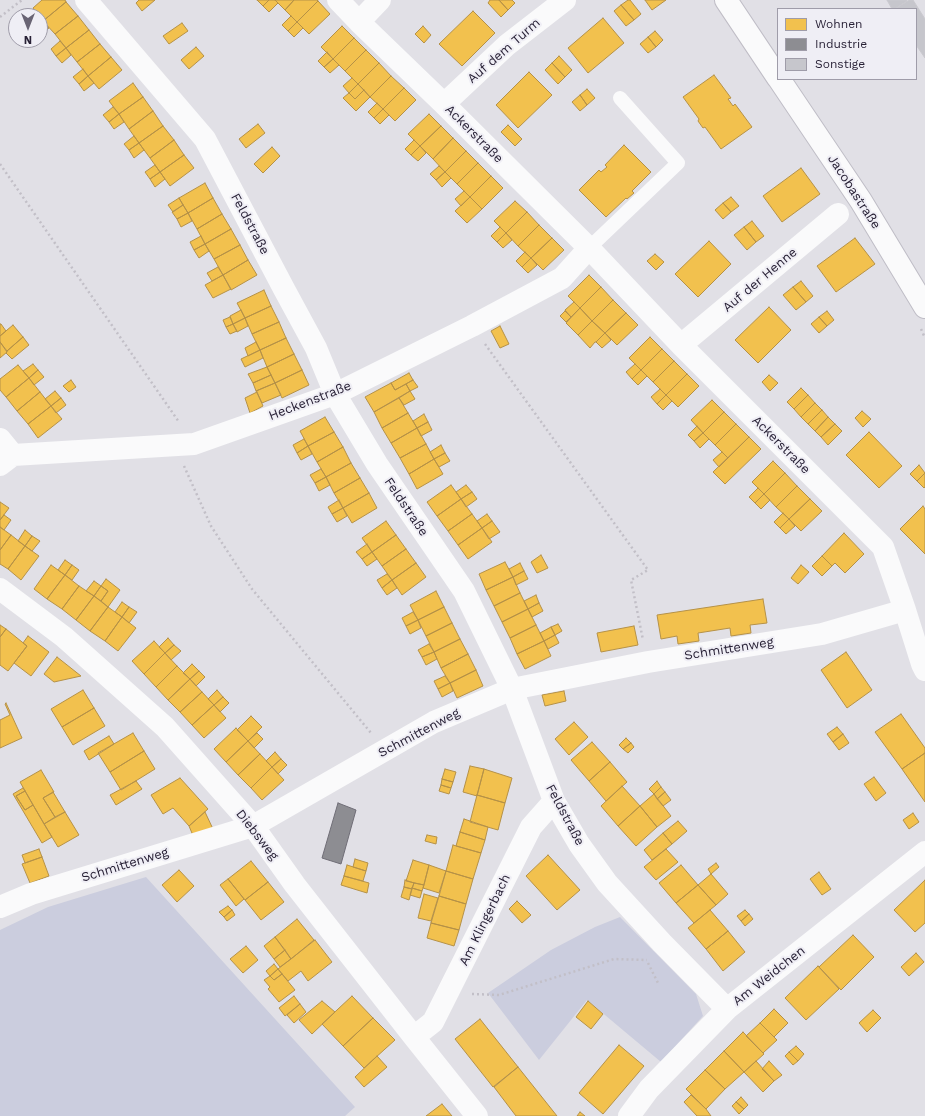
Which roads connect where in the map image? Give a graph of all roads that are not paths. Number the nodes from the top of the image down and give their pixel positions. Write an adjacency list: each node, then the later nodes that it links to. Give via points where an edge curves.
1 (86, 0): 15 (street, Feldstraße, via 205,139 316,348)
2 (338, 0): 6 (street, Ackerstraße)
3 (380, 0): 6 (street)
4 (565, 0): 10 (street, Auf dem Turm, via 507,45)
5 (726, 0): 7 (street, Jacobastraße)
6 (359, 22): 10 (street, Ackerstraße)
7 (777, 76)
8 (779, 80): 13 (street, Jacobastraße, via 861,201)
9 (620, 98): 12 (lane, via 678,163)
10 (444, 104): 12 (street, Ackerstraße)
11 (838, 214): 14 (street, Auf der Henne)
12 (589, 248): 14 (street, Ackerstraße); 15 (street, Heckenstraße, via 562,278)
13 (925, 307)
14 (681, 345): 18 (street, Ackerstraße, via 883,547)
15 (335, 394): 16 (street, Heckenstraße, via 184,445); 20 (street, Feldstraße, via 377,464 464,591)
16 (4, 453)
17 (0, 589): 22 (street, Diebsweg, via 64,637 164,727)
18 (905, 610): 19 (street, Ackerstraße); 20 (street, Schmittenweg, via 822,634 648,662)
19 (925, 670)
20 (512, 689): 21 (street, Feldstraße); 22 (street, Schmittenweg, via 434,722)
21 (554, 801): 25 (street, Feldstraße, via 579,844 607,883); 26 (street, Am Klingerbach, via 530,827 433,1022)
22 (253, 826): 24 (street, Schmittenweg, via 31,894); 26 (street, Diebsweg, via 295,885)
23 (925, 852): 25 (street, Am Weidchen)
24 (0, 906)
25 (727, 1009): 28 (street, Am Weidchen, via 649,1089)
26 (414, 1037): 27 (street, Diebsweg)
27 (477, 1116)
28 (629, 1116)

